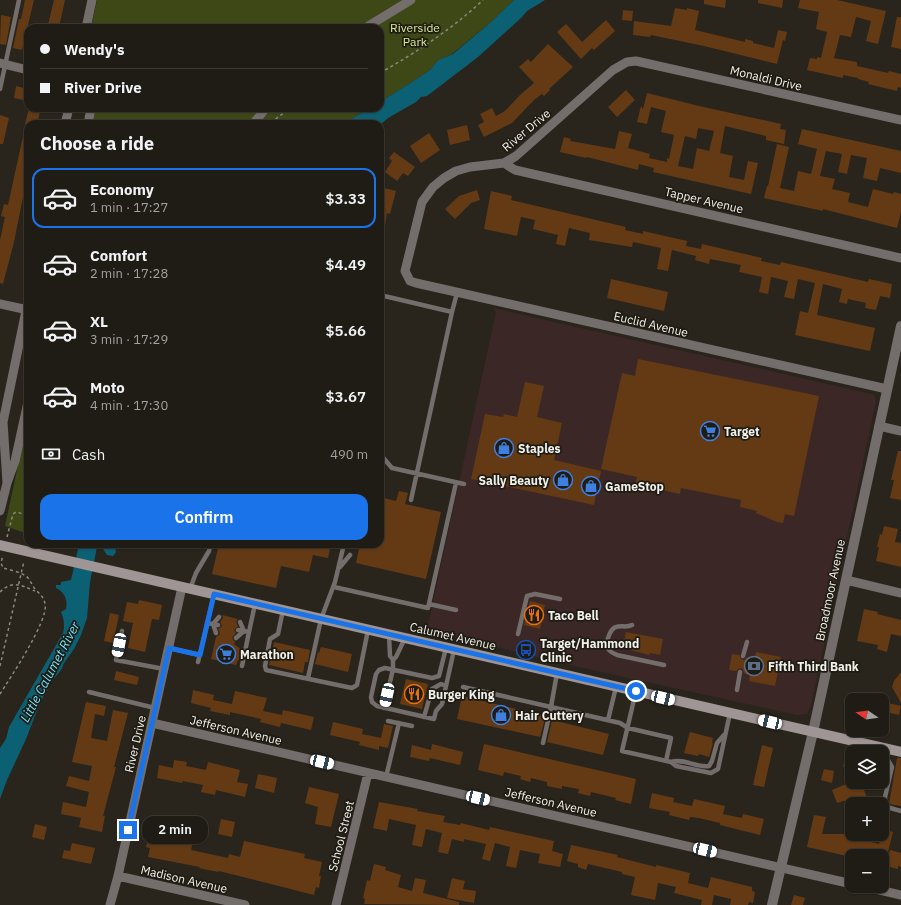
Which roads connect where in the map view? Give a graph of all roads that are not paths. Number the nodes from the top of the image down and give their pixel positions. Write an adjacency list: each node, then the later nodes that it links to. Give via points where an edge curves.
1 (19, 0): 7 (lane)
2 (92, 0): 4 (street)
3 (411, 0): 5 (street)
4 (87, 24)
5 (372, 24)
6 (627, 62): 12 (street, Monaldi Drive, via 636,61); 13 (street, River Drive, via 613,70)
7 (3, 64): 8 (street); 9 (lane)
8 (24, 69)
9 (0, 89)
10 (263, 112): 11 (street)
11 (256, 120)
12 (901, 120)
13 (504, 164): 14 (street, Tapper Avenue, via 515,170); 15 (street, River Drive, via 456,171 433,188 422,202 407,260 405,271)
14 (901, 258)
15 (410, 281): 16 (street, Euclid Avenue)
16 (456, 293): 20 (lane); 23 (street, Euclid Avenue)
17 (384, 296): 20 (lane)
18 (0, 304): 19 (street)
19 (24, 307)
20 (452, 312): 28 (lane)
21 (24, 321): 29 (street, via 3,422)
22 (901, 326): 23 (street, Broadmoor Avenue)
23 (887, 389): 25 (street, Broadmoor Avenue)
24 (24, 420): 29 (street)
25 (879, 426): 26 (street); 39 (street, Broadmoor Avenue)
26 (901, 431)
27 (384, 459): 28 (lane, via 392,468)
28 (417, 474): 30 (lane); 32 (lane)
29 (7, 483): 33 (street)
30 (456, 483): 31 (lane); 46 (lane)
31 (464, 484)
32 (411, 500)
33 (0, 511)
34 (0, 545): 41 (main road, Calumet Avenue)
35 (210, 548): 41 (lane)
36 (343, 548): 38 (lane)
37 (350, 555): 38 (lane)
38 (339, 568): 40 (lane)
39 (846, 580): 42 (street); 95 (street, Broadmoor Avenue)
40 (334, 587): 46 (lane, via 428,608); 50 (lane)
41 (186, 588): 43 (main road, Calumet Avenue); 65 (street, River Drive)
42 (901, 593)
43 (214, 594): 45 (main road, Calumet Avenue); 52 (lane)
44 (560, 599): 60 (lane, via 535,594 527,596)
45 (255, 604): 47 (main road, Calumet Avenue); 58 (lane)
46 (429, 604): 48 (lane)
47 (283, 610): 50 (main road, Calumet Avenue); 77 (lane, via 278,634 270,639 266,670)
48 (456, 610)
49 (219, 617): 53 (lane)
50 (321, 619): 56 (main road, Calumet Avenue); 77 (lane)
51 (240, 622): 55 (lane)
52 (207, 623): 53 (lane); 67 (lane)
53 (215, 625): 59 (lane)
54 (632, 625): 71 (lane, via 612,630 607,647 611,652)
55 (241, 630): 58 (lane); 62 (lane)
56 (368, 630): 61 (main road, Calumet Avenue); 77 (lane, via 357,685 352,688)
57 (122, 631): 73 (lane, via 116,660)
58 (249, 632): 72 (lane)
59 (216, 633)
60 (518, 634)
61 (389, 635): 63 (main road, Calumet Avenue); 69 (lane, via 390,656)
62 (236, 638)
63 (405, 638): 66 (main road, Calumet Avenue); 69 (lane)
64 (747, 642): 68 (lane)
65 (169, 648): 67 (lane); 73 (street, River Drive)
66 (450, 649): 74 (lane, via 436,678); 76 (main road, Calumet Avenue); 78 (lane)
67 (200, 655): 70 (lane)
68 (743, 656)
69 (393, 660): 74 (lane)
70 (198, 662)
71 (664, 664)
72 (242, 666)
73 (164, 669): 85 (street, River Drive)
74 (393, 669): 86 (lane); 86 (lane, via 385,668 376,674 372,702)
75 (740, 672): 81 (lane)
76 (557, 673): 80 (main road, Calumet Avenue); 84 (lane)
77 (308, 678)
78 (446, 686): 88 (lane, via 440,684 432,689); 88 (lane, via 442,704 434,719)
79 (463, 687): 84 (lane)
80 (616, 687): 82 (main road, Calumet Avenue); 90 (lane)
81 (737, 690)
82 (636, 691): 87 (main road, Calumet Avenue); 94 (lane)
83 (89, 692): 85 (lane)
84 (551, 706): 90 (lane); 97 (lane)
85 (155, 708): 91 (street, River Drive)
86 (384, 708): 88 (lane)
87 (730, 713): 95 (main road, Calumet Avenue); 96 (lane)
88 (424, 717)
89 (388, 720): 92 (lane)
90 (608, 720): 94 (lane)
91 (152, 723): 101 (street, Jefferson Avenue); 107 (street, River Drive)
92 (399, 723): 93 (lane); 102 (lane)
93 (412, 726)
94 (628, 728): 99 (lane, via 671,738); 99 (lane, via 622,751)
95 (813, 732): 98 (main road, Calumet Avenue); 106 (street, Broadmoor Avenue)
96 (726, 733): 99 (lane, via 717,743 709,766); 99 (lane, via 718,769 711,773 676,766)
97 (543, 743)
98 (901, 752)
99 (669, 761)
100 (889, 762): 103 (lane, via 892,767)
101 (368, 773): 102 (street, Jefferson Avenue); 113 (street, School Street)
102 (386, 777): 106 (street, Jefferson Avenue)
103 (889, 780)
104 (887, 789): 105 (lane, via 885,805)
105 (901, 811)
106 (781, 867): 108 (street, Jefferson Avenue); 114 (street, Broadmoor Avenue)
107 (118, 876): 111 (street, River Drive); 112 (street, Madison Avenue)
108 (845, 882)
109 (889, 892): 110 (street)
110 (901, 895)
111 (110, 905)
112 (245, 905)
113 (336, 905)
114 (772, 905)

